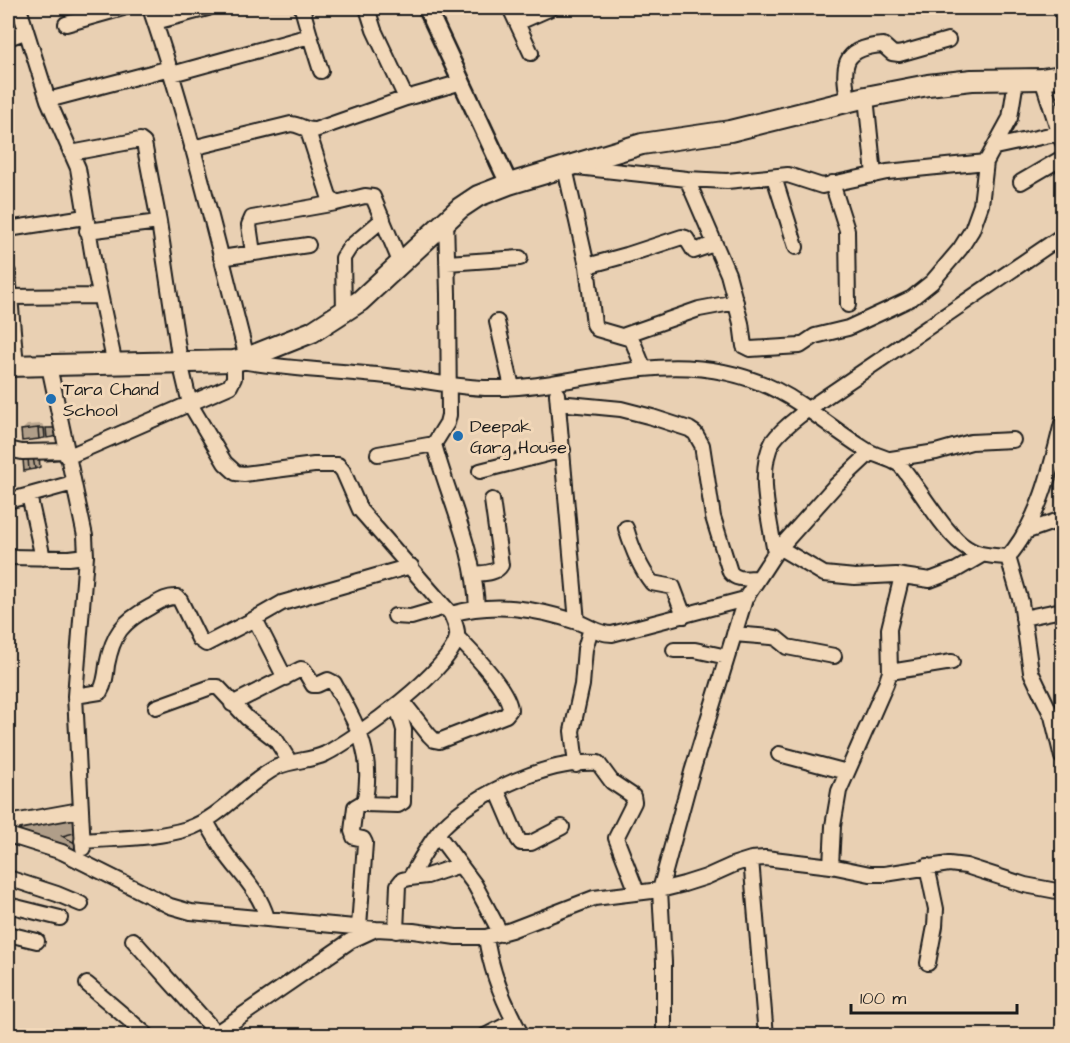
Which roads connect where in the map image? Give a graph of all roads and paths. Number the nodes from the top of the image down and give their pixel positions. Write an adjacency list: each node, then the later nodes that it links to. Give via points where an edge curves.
1 (19, 8): 14 (street)
2 (123, 8): 13 (street)
3 (150, 8): 11 (street)
4 (208, 8): 10 (street)
5 (302, 8): 15 (street)
6 (367, 8): 25 (street)
7 (427, 8): 24 (street)
8 (510, 8): 12 (street)
9 (550, 8): 12 (street)
10 (190, 10): 11 (street)
11 (155, 22): 19 (street)
12 (517, 23): 18 (street)
13 (66, 24)
14 (25, 32): 16 (street); 27 (street)
15 (310, 36): 19 (street); 20 (street)
16 (8, 38)
17 (948, 40): 26 (street, via 899,54 891,53 883,45 854,53 844,69)
18 (531, 53)
19 (171, 71): 27 (street); 31 (street)
20 (321, 71)
21 (1062, 76): 22 (main road)
22 (1042, 79): 23 (main road); 29 (street)
23 (1016, 80): 26 (main road, via 928,85); 30 (street, via 1010,118)
24 (462, 82): 25 (street); 41 (street)
25 (406, 98): 28 (street)
26 (857, 99): 35 (main road, via 730,131 642,144); 36 (street)
27 (48, 100): 32 (street)
28 (308, 131): 31 (street, via 291,124); 42 (street, via 329,196)
29 (1061, 137): 30 (street)
30 (995, 147): 33 (street)
31 (192, 148): 53 (street)
32 (71, 153): 45 (street, via 140,140 144,143); 46 (street, via 81,180)
33 (986, 162): 36 (street); 60 (street, via 981,205 972,230 932,282 912,298 848,328 815,336 800,346 750,349 744,346)
34 (1061, 162): 39 (street)
35 (569, 167): 38 (street); 41 (main road); 57 (street)
36 (874, 175): 40 (street)
37 (774, 177): 38 (street); 40 (street, via 794,176 818,185); 51 (street)
38 (687, 179): 49 (street)
39 (1021, 182)
40 (832, 183): 61 (street, via 847,230)
41 (509, 184): 44 (main road, via 478,196)
42 (336, 202): 43 (street, via 369,196 376,201); 52 (street, via 252,218 249,225)
43 (383, 219): 56 (street); 62 (street, via 343,258)
44 (446, 219): 55 (street); 56 (main road)
45 (159, 222): 46 (street); 66 (street)
46 (86, 224): 47 (street); 59 (street)
47 (8, 229)
48 (1062, 236): 76 (street)
49 (714, 244): 57 (street, via 694,251 682,237); 60 (street)
50 (308, 245): 52 (street)
51 (796, 248)
52 (253, 253): 53 (street)
53 (221, 258): 65 (street)
54 (520, 258): 55 (street)
55 (447, 263): 72 (street)
56 (401, 264): 62 (main road)
57 (587, 266): 64 (street, via 594,324 597,329)
58 (8, 285): 59 (street); 68 (street)
59 (100, 296): 67 (street)
60 (736, 302): 64 (street, via 699,309)
61 (848, 305)
62 (344, 312): 65 (main road, via 312,332)
63 (497, 322): 73 (street)
64 (625, 335): 70 (street, via 633,342)
65 (240, 360): 66 (main road); 72 (street); 75 (street, via 230,386)
66 (180, 362): 67 (main road); 75 (street)
67 (115, 365): 69 (main road)
68 (12, 366): 69 (main road)
69 (49, 366): 83 (street)
70 (644, 369): 71 (street); 76 (street, via 681,366 714,370 769,386)
71 (556, 382): 73 (street); 74 (street)
72 (449, 384): 73 (street); 79 (street, via 447,423)
73 (512, 387)
74 (558, 403): 81 (street); 103 (street, via 621,409 695,433 702,445 716,532 730,572 740,579)
75 (190, 404): 83 (street); 100 (street, via 225,463 236,473 338,465 360,510)
76 (808, 409): 82 (street); 94 (street, via 783,429 768,455 766,503)
77 (1062, 423): 93 (street, via 1049,477)
78 (1013, 440): 85 (street, via 971,442)
79 (434, 444): 84 (street); 101 (street)
80 (8, 449): 83 (street)
81 (563, 450): 86 (street); 112 (street)
82 (870, 453): 85 (street); 94 (street, via 834,486)
83 (66, 454): 87 (street)
84 (378, 454)
85 (891, 459): 95 (street, via 908,474 952,536)
86 (480, 471)
87 (73, 483): 88 (street); 96 (street, via 82,514)
88 (29, 495): 90 (street); 98 (street)
89 (492, 500): 101 (street, via 501,565 494,571)
90 (8, 501)
91 (1062, 519): 93 (street)
92 (626, 528): 109 (street, via 649,579 673,587)
93 (1025, 532): 99 (street)
94 (778, 550): 102 (street, via 824,574); 103 (street)
95 (982, 555): 99 (street); 102 (street, via 930,580)
96 (86, 556): 98 (street); 122 (street)
97 (8, 557): 98 (street)
98 (43, 558)
99 (1008, 558): 110 (street)
100 (411, 566): 106 (street); 111 (street, via 298,597)
101 (474, 574): 105 (street)
102 (902, 576): 120 (street, via 889,629)
103 (757, 578): 104 (street)
104 (745, 599): 109 (street); 114 (street)
105 (477, 609): 106 (street); 112 (street, via 530,609)
106 (448, 610): 108 (street); 115 (street)
107 (1062, 610): 110 (street)
108 (395, 616)
109 (684, 616): 113 (street, via 612,634)
110 (1023, 618): 128 (street, via 1031,672 1052,716)
111 (255, 619): 121 (street); 122 (street, via 203,643 180,600 167,598 126,622 116,633 100,692)
112 (577, 621): 113 (street)
113 (591, 628): 130 (street, via 572,731)
114 (734, 634): 117 (street, via 776,638 787,647); 118 (street)
115 (457, 637): 124 (street, via 450,651); 124 (street, via 507,698 510,710 506,715 439,741)
116 (674, 650): 118 (street)
117 (834, 656)
118 (727, 657): 148 (street)
119 (952, 662): 120 (street)
120 (890, 672): 131 (street)
121 (285, 678): 123 (street); 126 (street, via 301,669 313,685 331,680)
122 (75, 696): 134 (street)
123 (232, 704): 125 (street, via 214,686); 129 (street, via 276,740)
124 (400, 704): 126 (street); 133 (street, via 404,730 403,802)
125 (156, 707)
126 (361, 733): 129 (street, via 323,755); 133 (street, via 367,768)
127 (779, 754): 131 (street)
128 (1062, 757)
129 (290, 762): 135 (street, via 264,775)
130 (576, 765): 132 (street, via 528,776); 149 (street, via 598,763 612,782 633,796 634,802 616,838)
131 (847, 772): 144 (street, via 835,809)
132 (497, 790): 137 (street, via 521,843 531,843); 138 (street, via 459,813)
133 (364, 804): 155 (street, via 355,807 352,831 354,837 365,843)
134 (80, 810): 136 (street); 140 (street)
135 (206, 821): 140 (street, via 166,834); 154 (street, via 255,890)
136 (8, 823)
137 (562, 827)
138 (437, 834): 143 (street); 147 (street)
139 (8, 835): 142 (street)
140 (82, 841): 142 (street)
141 (751, 859): 144 (street); 148 (street, via 696,881); 171 (street)
142 (84, 862): 154 (street, via 170,906 192,912)
143 (460, 865): 147 (street); 159 (street)
144 (831, 866): 145 (street, via 870,874)
145 (927, 866): 150 (street, via 966,866); 163 (street, via 936,909)
146 (8, 878): 151 (street)
147 (410, 878): 157 (street, via 398,885)
148 (660, 890): 149 (street); 170 (street)
149 (637, 892): 159 (street, via 594,898)
150 (1062, 892)
151 (81, 904)
152 (8, 905): 153 (street)
153 (60, 918)
154 (267, 918): 155 (street)
155 (359, 927): 156 (street)
156 (376, 929): 157 (street); 166 (street, via 350,941)
157 (396, 931): 160 (street)
158 (8, 934): 162 (street)
159 (501, 934): 160 (street)
160 (486, 938): 165 (street, via 490,965)
161 (133, 940): 166 (street)
162 (37, 941)
163 (928, 963)
164 (87, 984): 167 (street)
165 (514, 1022): 168 (street); 169 (street)
166 (216, 1034)
167 (148, 1035)
168 (485, 1035)
169 (522, 1035)
170 (664, 1035)
171 (766, 1035)

